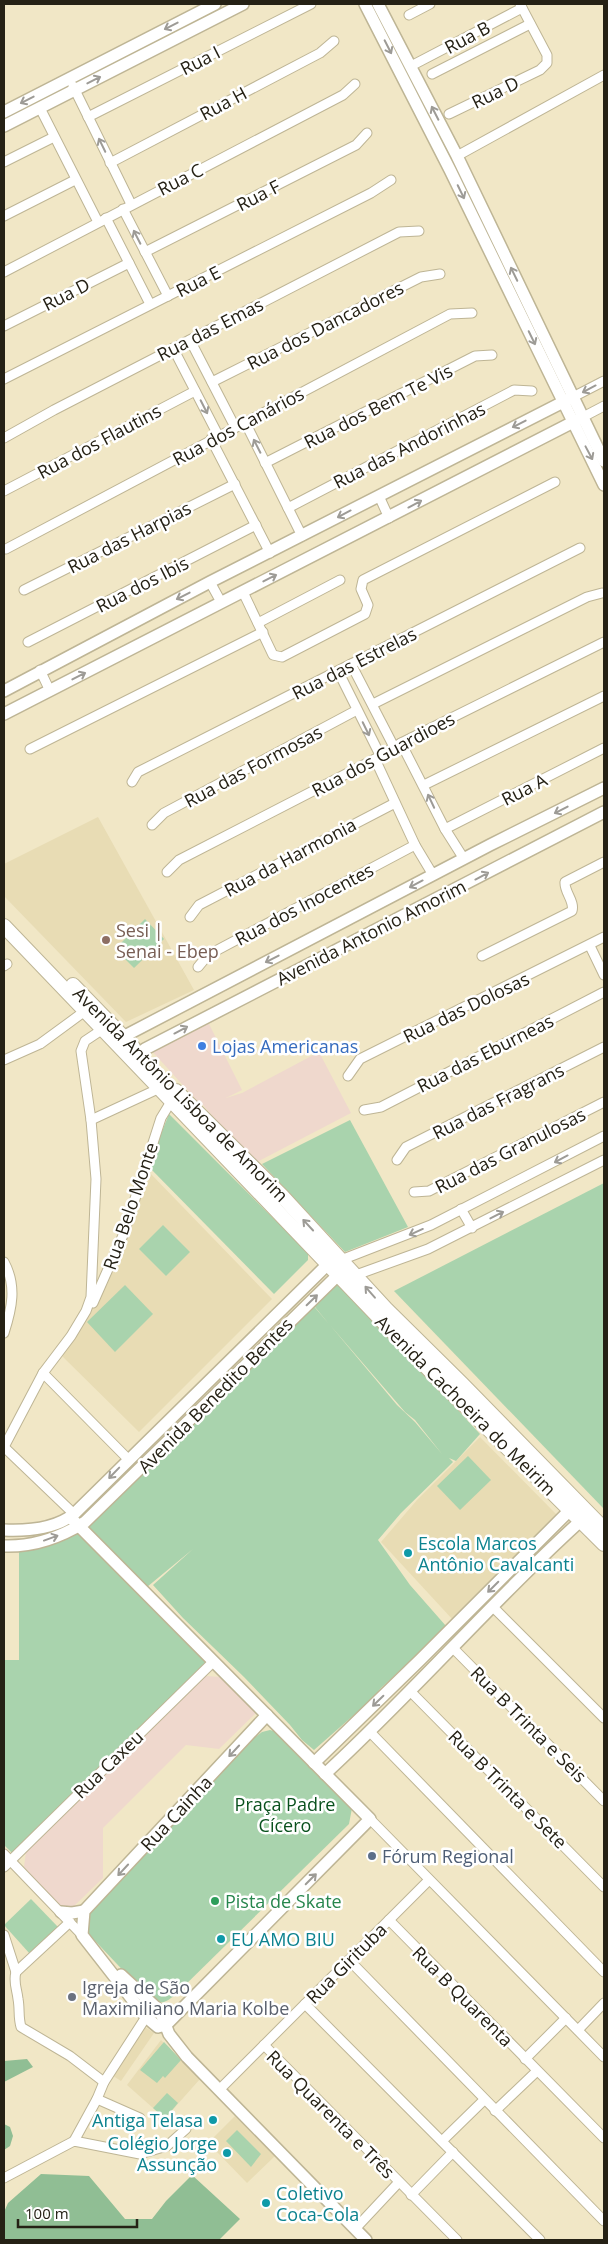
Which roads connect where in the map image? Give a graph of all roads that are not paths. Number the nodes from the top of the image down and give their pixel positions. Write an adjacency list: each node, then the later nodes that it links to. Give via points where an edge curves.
1 (215, 4): 16 (street, one-way to 16)
2 (242, 4): 18 (street, one-way to 2)
3 (312, 4): 22 (street, Rua I)
4 (365, 4): 51 (street, one-way to 51)
5 (378, 4): 13 (street)
6 (430, 4): 8 (street)
7 (521, 6): 9 (street); 10 (street, Rua B)
8 (409, 15)
9 (530, 24): 12 (street, Rua B); 21 (street, Rua D, via 547,54 547,63 540,70)
10 (471, 36): 12 (street); 13 (street, Rua B)
11 (334, 41): 28 (street, Rua H, via 320,53)
12 (477, 51): 14 (street, Rua B)
13 (411, 66): 26 (street, one-way to 13)
14 (432, 74)
15 (604, 75): 26 (street)
16 (69, 78): 18 (street); 19 (street, one-way to 19)
17 (355, 84): 31 (street, Rua C, via 343,95)
18 (77, 94): 20 (street); 22 (street)
19 (4, 112)
20 (42, 113): 23 (street); 25 (street)
21 (449, 114)
22 (88, 117): 28 (street, one-way to 22)
23 (4, 126)
24 (367, 133): 35 (street, Rua F, via 356,145)
25 (54, 138): 27 (street); 29 (street)
26 (457, 156): 51 (street, one-way to 26)
27 (4, 162)
28 (110, 163): 31 (street)
29 (75, 180): 32 (street); 33 (street)
30 (391, 180): 39 (street, Rua E)
31 (127, 207): 33 (street, Rua C); 35 (street, one-way to 31)
32 (4, 216)
33 (102, 220): 36 (street); 37 (street, Rua C)
34 (419, 231): 43 (street, Rua das Emas, via 399,232)
35 (145, 252): 39 (street)
36 (129, 263): 40 (street); 42 (street, Rua D)
37 (4, 272)
38 (440, 274): 48 (street, Rua dos Dancadores, via 421,277)
39 (168, 296): 40 (street, Rua E)
40 (150, 304): 46 (street, Rua E)
41 (472, 314): 54 (street, Rua dos Canários, via 450,314)
42 (4, 326)
43 (190, 340): 44 (street, Rua das Emas); 48 (street)
44 (174, 348): 49 (street); 57 (street, Rua das Emas)
45 (492, 355): 59 (street, Rua dos Bem Te Vis, via 475,356)
46 (4, 379)
47 (604, 381): 51 (street, one-way to 51)
48 (212, 382): 55 (street)
49 (195, 391): 56 (street, one-way to 56); 63 (street, Rua dos Flautins)
50 (532, 391): 65 (street, Rua das Andorinhas, via 514,390)
51 (568, 400): 53 (street); 64 (street, one-way to 64)
52 (604, 406): 53 (street)
53 (578, 420): 58 (street); 62 (street, one-way to 62); 66 (street, one-way to 53)
54 (245, 422): 55 (street, Rua dos Canários); 59 (street, one-way to 54)
55 (235, 427): 56 (street, Rua dos Canários)
56 (214, 437): 61 (street); 70 (street, Rua dos Canários)
57 (4, 438)
58 (604, 461)
59 (266, 463): 65 (street)
60 (556, 482): 79 (street, via 363,580 361,589 368,605 365,614 279,658 274,655)
61 (235, 484): 67 (street); 74 (street, Rua das Harpias)
62 (604, 485)
63 (4, 491)
64 (379, 496): 66 (street); 68 (street, one-way to 68)
65 (288, 508): 68 (street)
66 (390, 518): 75 (street, one-way to 66)
67 (256, 525): 71 (street); 80 (street, Rua dos Ibis)
68 (302, 536): 71 (street)
69 (580, 548): 82 (street, Rua das Estrelas)
70 (6, 549)
71 (270, 552): 73 (street)
72 (340, 580): 78 (street)
73 (210, 582): 77 (street); 83 (street, one-way to 83)
74 (24, 590)
75 (243, 592): 77 (street); 78 (street)
76 (602, 593): 88 (street, via 587,597)
77 (221, 602): 86 (street, one-way to 77)
78 (258, 623): 79 (street)
79 (263, 632): 93 (street)
80 (28, 642)
81 (604, 642): 91 (street, Rua dos Guardioes)
82 (352, 664): 84 (street, Rua das Estrelas); 88 (street, Avenida Antonio Amorim)
83 (40, 670): 85 (street); 86 (street)
84 (338, 671): 89 (street, Avenida Antonio Amorim); 95 (street, Rua das Estrelas, via 138,772)
85 (4, 691)
86 (50, 691): 90 (street)
87 (604, 696): 96 (street)
88 (373, 704): 91 (street, Avenida Antonio Amorim)
89 (357, 710): 94 (street, Avenida Antonio Amorim, one-way to 94); 101 (street, Rua das Formosas, via 164,813)
90 (4, 714)
91 (397, 745): 94 (street, Rua dos Guardioes); 96 (street, Avenida Antonio Amorim)
92 (604, 748): 102 (street, Rua A)
93 (30, 749)
94 (377, 757): 98 (street, Avenida Antonio Amorim); 107 (street, Rua dos Guardioes, via 179,860)
95 (132, 782)
96 (424, 785): 102 (street, Avenida Antonio Amorim, one-way to 96)
97 (604, 788): 100 (street, Avenida Antonio Amorim, one-way to 100)
98 (395, 803): 104 (street, Avenida Antonio Amorim); 111 (street, Rua da Harmonia, via 199,905)
99 (604, 812): 103 (street, Avenida Antonio Amorim)
100 (540, 821): 103 (street); 105 (street, Avenida Antonio Amorim)
101 (152, 825)
102 (445, 829): 105 (street, Avenida Antonio Amorim)
103 (550, 840): 113 (street, Avenida Antonio Amorim, one-way to 103, via 447,899)
104 (415, 845): 108 (street, Avenida Antonio Amorim); 117 (street, Rua dos Inocentes, via 208,955)
105 (464, 859): 108 (street, Avenida Antonio Amorim)
106 (604, 862): 116 (street, via 565,882 572,911)
107 (167, 872)
108 (434, 875): 109 (street, Avenida Antonio Amorim, one-way to 109)
109 (372, 907): 113 (street); 119 (street, Avenida Antonio Amorim, one-way to 119)
110 (4, 916): 124 (main road, Avenida Antônio Lisboa de Amorim)
111 (190, 917)
112 (4, 926): 121 (main road, Avenida Antônio Lisboa de Amorim)
113 (382, 926): 122 (street, Avenida Antonio Amorim)
114 (604, 937): 115 (street, Rua das Dolosas)
115 (590, 946): 118 (street); 128 (street, Rua das Dolosas, via 360,1060)
116 (482, 956)
117 (198, 967)
118 (604, 975)
119 (205, 993): 122 (street); 124 (street, Avenida Antonio Amorim)
120 (604, 993): 132 (street, Rua das Eburneas, via 381,1107)
121 (85, 1011): 123 (main road, Avenida Antônio Lisboa de Amorim); 127 (street, via 40,1044)
122 (213, 1013): 126 (street, Avenida Antonio Amorim, one-way to 122, via 145,1048)
123 (102, 1029): 124 (main road, Avenida Antônio Lisboa de Amorim); 133 (street, via 81,1047)
124 (119, 1039): 126 (main road, Avenida Antônio Lisboa de Amorim)
125 (604, 1047): 135 (street, Rua das Fragrans, via 406,1147)
126 (135, 1057): 129 (main road, Avenida Antônio Lisboa de Amorim); 141 (main road, Avenida Antônio Lisboa de Amorim, one-way to 126, via 282,1196)
127 (4, 1060)
128 (348, 1076)
129 (160, 1088): 130 (main road, Avenida Antônio Lisboa de Amorim); 133 (street)
130 (172, 1100): 141 (main road, Avenida Antônio Lisboa de Amorim); 144 (street, Rua Belo Monte, via 158,1126 124,1233)
131 (604, 1102): 137 (street, Rua das Granulosas, via 429,1192)
132 (364, 1110)
133 (91, 1120): 144 (street, via 96,1221 91,1297)
134 (604, 1136): 138 (street, one-way to 138)
135 (397, 1160)
136 (604, 1160): 139 (street, one-way to 136)
137 (414, 1192)
138 (461, 1209): 139 (street); 141 (street, one-way to 141, via 400,1239)
139 (472, 1228): 143 (street, via 428,1249)
140 (4, 1262): 145 (street, via 13,1296)
141 (335, 1262): 142 (main road, Avenida Cachoeira do Meirim); 143 (main road, Avenida Antônio Lisboa de Amorim); 148 (street, Avenida Benedito Bentes)
142 (338, 1275): 143 (street); 149 (main road, Avenida Cachoeira do Meirim, via 436,1377); 152 (street, Avenida Benedito Bentes, one-way to 142)
143 (356, 1275): 149 (main road, Avenida Cachoeira do Meirim, one-way to 143)
144 (86, 1311): 146 (street, Rua Belo Monte)
145 (4, 1333)
146 (43, 1373): 147 (street, Rua Belo Monte); 148 (street)
147 (4, 1447): 150 (street)
148 (128, 1459): 150 (street, Avenida Benedito Bentes, one-way to 150)
149 (574, 1506): 151 (main road, Avenida Cachoeira do Meirim); 159 (street, one-way to 159)
150 (72, 1515): 152 (street); 154 (street, Avenida Benedito Bentes, via 43,1527 24,1531)
151 (584, 1517): 153 (main road, Avenida Cachoeira do Meirim); 155 (main road, Avenida Cachoeira do Meirim); 157 (street)
152 (79, 1526): 156 (street, Avenida Benedito Bentes, one-way to 152, via 36,1543); 160 (street)
153 (604, 1529)
154 (4, 1530)
155 (604, 1544)
156 (4, 1546)
157 (493, 1607): 158 (street); 164 (street)
158 (453, 1648): 161 (street); 168 (street, Rua B Trinta e Seis)
159 (420, 1660): 161 (street); 166 (street, one-way to 166)
160 (213, 1662): 163 (street); 170 (street, Rua Caxeu)
161 (432, 1671): 162 (street)
162 (411, 1692): 165 (street); 172 (street, Rua B Trinta e Sete)
163 (267, 1716): 166 (street); 173 (street, Rua Cainha, one-way to 173)
164 (604, 1718)
165 (370, 1732): 167 (street); 182 (street)
166 (314, 1763): 167 (street)
167 (325, 1774): 169 (street)
168 (604, 1801)
169 (370, 1819): 171 (street); 187 (street, one-way to 169)
170 (6, 1860): 174 (street)
171 (429, 1880): 175 (street, Rua Girituba); 186 (street)
172 (604, 1887)
173 (84, 1911): 174 (street); 178 (street)
174 (61, 1912): 176 (street)
175 (389, 1920): 180 (street, Rua Girituba); 191 (street, Rua B Quarenta)
176 (70, 1922): 178 (street); 181 (street)
177 (4, 1935): 181 (street)
178 (82, 1935): 179 (street)
179 (104, 1960): 185 (street); 187 (street, via 160,2011)
180 (349, 1960): 184 (street, Rua Girituba); 196 (street)
181 (16, 1972): 193 (street, via 14,1978 21,2027 70,2056)
182 (604, 1972)
183 (604, 2003): 188 (street)
184 (305, 2004): 189 (street, Rua Girituba); 202 (street)
185 (146, 2018): 187 (street, via 158,2027); 193 (street)
186 (566, 2018): 188 (street); 191 (street)
187 (166, 2025): 194 (street, via 172,2039)
188 (578, 2030): 190 (street)
189 (264, 2045): 194 (street, Rua Girituba); 205 (street, Rua Quarenta e Três)
190 (604, 2057)
191 (525, 2059): 192 (street, Rua B Quarenta)
192 (537, 2071): 197 (street); 200 (street, Rua B Quarenta)
193 (104, 2082): 195 (street)
194 (220, 2089): 208 (street)
195 (97, 2099): 198 (street); 201 (street)
196 (484, 2100): 197 (street); 202 (street)
197 (495, 2111): 207 (street)
198 (140, 2118)
199 (186, 2129): 201 (street, via 167,2146 140,2154)
200 (604, 2138)
201 (74, 2141): 204 (street)
202 (442, 2141): 203 (street)
203 (452, 2152): 206 (street); 211 (street)
204 (4, 2178)
205 (398, 2182): 206 (street, Rua Quarenta e Três); 208 (street)
206 (411, 2195): 210 (street, Rua Quarenta e Três)
207 (604, 2222)
208 (354, 2229): 209 (street)
209 (365, 2240)
210 (456, 2240)
211 (540, 2240)

